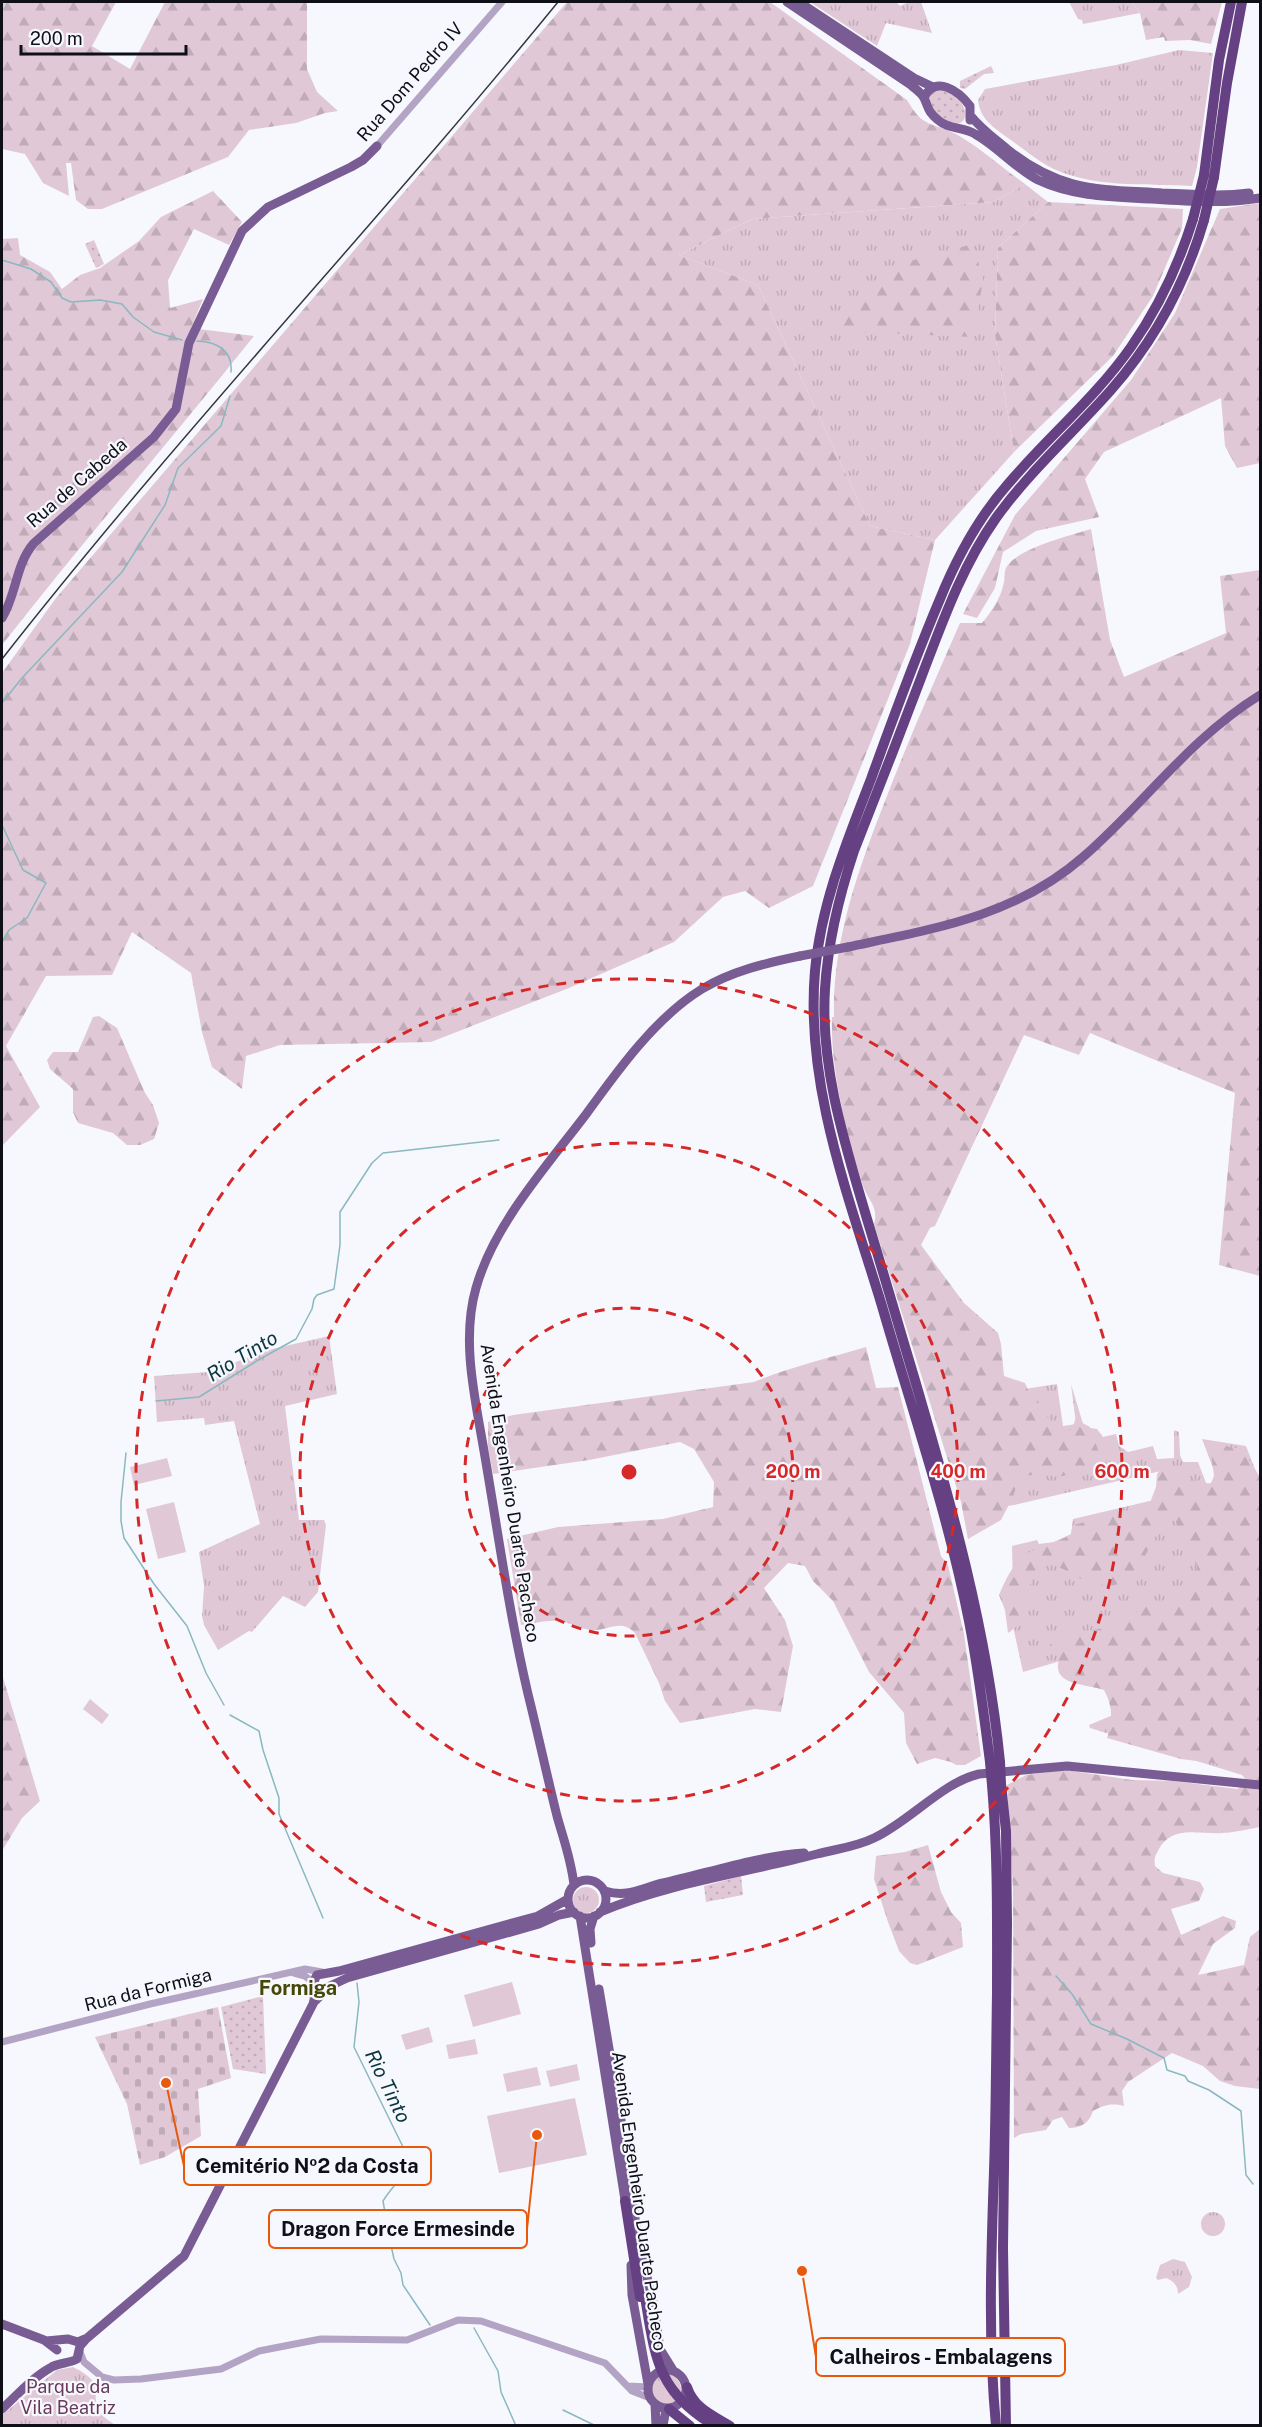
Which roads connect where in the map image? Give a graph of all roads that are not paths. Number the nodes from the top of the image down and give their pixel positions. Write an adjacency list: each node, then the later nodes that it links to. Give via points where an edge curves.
1 (502, 2): 10 (street, Rua Dom Pedro IV)
2 (787, 2): 7 (main road, via 911,85)
3 (799, 2): 6 (main road)
4 (1231, 2): 11 (highway, via 1219,60)
5 (1242, 2): 11 (highway)
6 (933, 87): 7 (main road); 8 (main road, via 940,85 953,90 970,106)
7 (924, 98): 9 (main road, via 927,110 939,121)
8 (970, 115): 9 (main road); 13 (main road, via 980,128 1027,165 1063,182 1103,189)
9 (962, 128): 13 (main road, via 1026,173 1072,192 1204,202)
10 (377, 146): 15 (main road, Rua Dom Pedro IV, via 351,167 268,207 242,231 189,343 176,410)
11 (1209, 176): 20 (highway, bridge, via 1198,219 1197,245 1176,294 1135,360 1026,481 977,548 946,614 854,851 830,940 825,1021 832,1089 967,1568 989,1674)
12 (1260, 192): 13 (main road)
13 (1243, 197): 14 (main road)
14 (1260, 198)
15 (163, 428): 16 (main road, Rua de Cabeda, via 34,543 22,561)
16 (9, 602): 17 (main road, Rua de Cabeda); 18 (main road, Rua de Cabeda)
17 (2, 613)
18 (2, 618)
19 (1260, 695): 23 (main road, Avenida Engenheiro Duarte Pacheco, bridge, via 1209,732 1091,850 1050,881 986,914 948,926 759,964 701,990 669,1014 612,1078 490,1249 476,1289 469,1337 473,1381 507,1598 558,1819)
20 (997, 1784): 51 (highway, via 990,2248); 63 (highway, via 1006,1831)
21 (1260, 1785): 22 (main road, via 1067,1766 979,1774 965,1778 874,1838)
22 (827, 1852): 26 (main road, via 745,1864 626,1894); 29 (main road, via 670,1890)
23 (572, 1860): 24 (main road, Avenida Engenheiro Duarte Pacheco); 25 (main road, Avenida Engenheiro Duarte Pacheco)
24 (587, 1880): 25 (main road); 26 (main road, via 601,1885)
25 (574, 1885): 27 (main road)
26 (605, 1892): 29 (main road, via 605,1906)
27 (568, 1899): 28 (main road); 31 (main road, via 538,1916)
28 (577, 1914): 29 (main road); 33 (main road, via 559,1915 346,1978); 36 (main road, Avenida Engenheiro Duarte Pacheco)
29 (597, 1914): 37 (main road, Avenida Engenheiro Duarte Pacheco, via 590,1936)
30 (289, 1972): 31 (street, Rua da Formiga); 32 (street, via 305,1976); 35 (street, Rua da Formiga)
31 (323, 1972): 32 (main road, via 315,1977); 33 (main road, via 331,1978)
32 (314, 1984): 33 (main road, via 319,1989); 34 (main road)
33 (329, 1987): 34 (main road)
34 (313, 2004): 42 (main road, via 183,2256)
35 (2, 2042)
36 (625, 2201): 38 (highway); 48 (main road, Avenida Engenheiro Duarte Pacheco, via 632,2295)
37 (638, 2239): 38 (highway); 46 (main road, Avenida Engenheiro Duarte Pacheco, via 660,2349)
38 (642, 2297): 58 (highway, via 648,2352 662,2388); 59 (highway, bridge, via 666,2382 682,2402)
39 (2, 2324): 40 (main road)
40 (44, 2340): 41 (main road); 43 (main road)
41 (64, 2340): 42 (main road); 43 (main road, via 58,2344)
42 (78, 2347): 44 (main road, via 77,2359); 45 (street)
43 (57, 2352): 44 (main road); 47 (main road)
44 (68, 2362): 45 (street); 47 (main road)
45 (87, 2366): 49 (street, via 114,2380 221,2369 259,2350 321,2339 407,2340 458,2320 481,2321 605,2363)
46 (673, 2370): 48 (main road, via 655,2374); 50 (main road)
47 (45, 2371): 53 (main road)
48 (648, 2385): 49 (street); 52 (main road)
49 (628, 2386): 52 (street)
50 (687, 2387): 54 (main road, via 680,2404); 60 (highway, via 691,2399 702,2409)
51 (993, 2389): 61 (highway); 62 (highway)
52 (652, 2402): 54 (main road); 56 (main road)
53 (2, 2409)
54 (668, 2409): 55 (highway); 57 (main road)
55 (686, 2425)
56 (656, 2426)
57 (663, 2426)
58 (703, 2426)
59 (715, 2426)
60 (730, 2426)
61 (989, 2426)
62 (996, 2426)
63 (1006, 2426)

